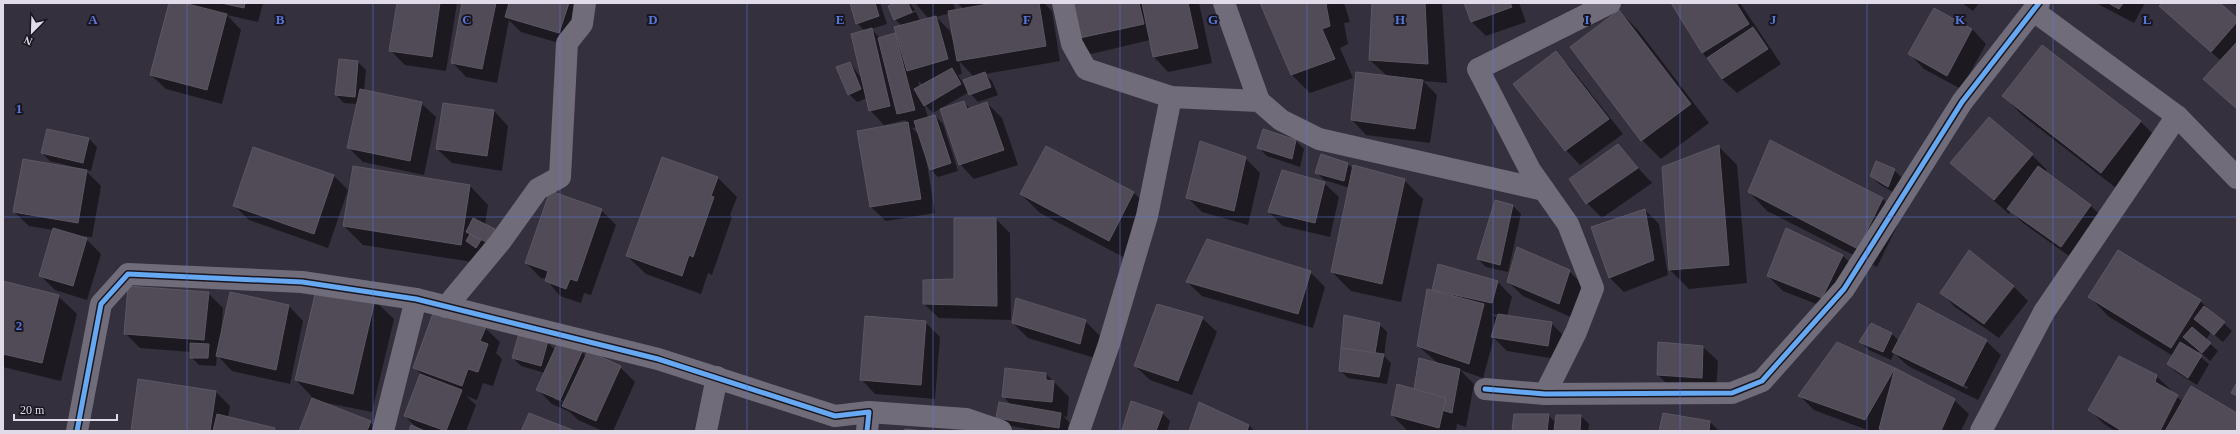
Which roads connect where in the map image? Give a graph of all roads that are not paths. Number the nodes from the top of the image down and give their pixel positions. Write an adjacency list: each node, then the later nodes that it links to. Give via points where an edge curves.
1 (585, 3): 12 (street, via 582,24 567,43 560,177 538,189 500,242)
2 (1063, 3): 6 (street, via 1072,44 1086,69)
3 (1224, 3): 7 (street)
4 (1610, 3): 10 (street, via 1478,69 1530,170)
5 (2037, 7): 8 (street); 15 (street, via 1962,102 1844,289 1762,381 1732,393)
6 (1171, 98): 7 (street); 21 (street, via 1147,216)
7 (1259, 101): 10 (street, via 1281,120 1319,139)
8 (2178, 116): 9 (street); 22 (street, via 2044,312)
9 (2237, 178)
10 (1544, 190): 15 (street, via 1568,224 1593,288 1576,332)
11 (416, 299): 12 (street); 17 (street, via 302,282 128,274 101,304); 18 (street)
12 (446, 307): 13 (street, via 658,359)
13 (717, 378): 16 (street, via 836,416); 19 (street)
14 (1485, 388): 15 (street)
15 (1545, 394)
16 (868, 422): 20 (street, via 966,419)
17 (77, 431)
18 (383, 431)
19 (706, 431)
20 (1001, 431)
21 (1079, 431)
22 (1980, 431)

